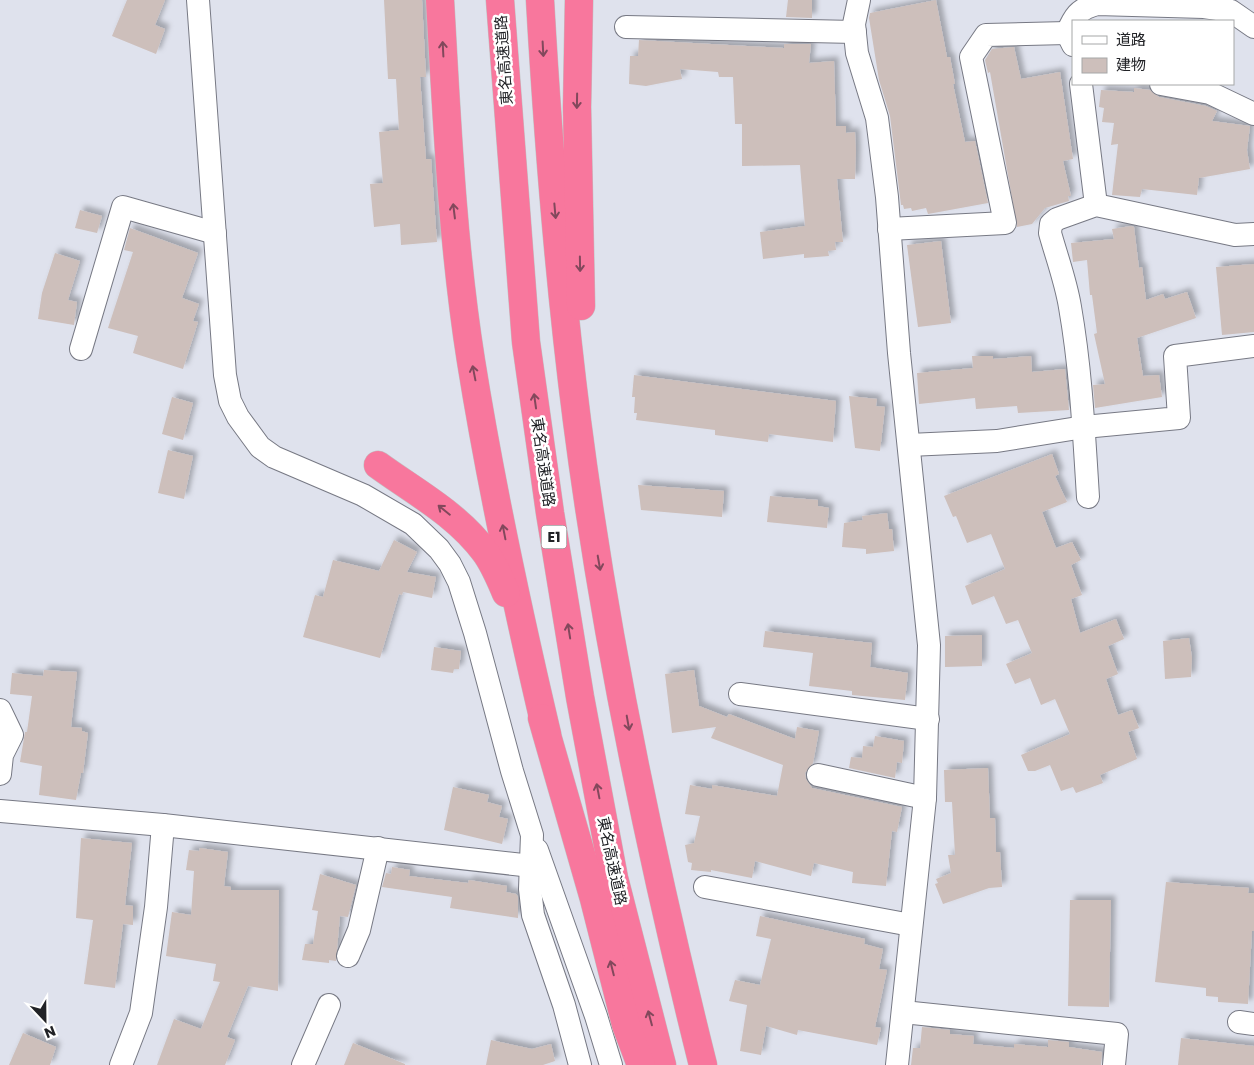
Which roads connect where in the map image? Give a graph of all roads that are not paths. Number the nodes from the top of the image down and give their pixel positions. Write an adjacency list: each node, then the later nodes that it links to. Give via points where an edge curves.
1 (198, 0): 17 (street)
2 (440, 0): 29 (highway, one-way to 2, via 523,633 471,360 450,178)
3 (500, 0): 48 (highway, 東名高速道路 / E1, one-way to 3, via 614,878 550,513 526,342)
4 (540, 0): 25 (highway, one-way to 25, via 548,134 566,326)
5 (579, 0): 25 (highway, one-way to 25, via 577,107 581,299 586,450)
6 (858, 0): 11 (street)
7 (1073, 20): 10 (street, via 1085,7 1096,4 1204,7 1231,11)
8 (1070, 23): 16 (street, via 986,35 971,57 1005,223)
9 (626, 27): 11 (street)
10 (1254, 27)
11 (855, 32): 16 (street, via 857,53 877,118)
12 (1081, 85): 15 (street)
13 (1166, 85): 14 (street, via 1210,94)
14 (1254, 114)
15 (1096, 205): 18 (street, via 1235,236); 21 (street, via 1057,219 1051,224 1050,233 1070,306)
16 (889, 229): 22 (street)
17 (215, 232): 20 (street, via 123,207); 35 (street, via 225,375 238,418 260,447 274,457 363,495 413,524 450,564 475,633)
18 (1254, 234)
19 (1254, 346): 21 (street, via 1175,356 1179,418)
20 (80, 349)
21 (1084, 427): 22 (street, via 997,441); 24 (street)
22 (909, 445): 28 (street, via 928,615)
23 (378, 466): 29 (highway, one-way to 23, via 509,599 486,553 440,507)
24 (1088, 497)
25 (594, 528): 49 (highway, one-way to 49, via 652,846)
26 (740, 694): 28 (street)
27 (0, 710): 30 (street, via 12,735 2,754)
28 (928, 719): 32 (street)
29 (547, 734): 47 (highway, one-way to 29, via 626,1025)
30 (0, 774)
31 (818, 775): 32 (street)
32 (925, 798): 39 (street)
33 (0, 811): 34 (street)
34 (163, 825): 36 (street); 43 (street, via 156,907 141,1013)
35 (532, 835): 37 (street); 46 (street)
36 (378, 848): 37 (street); 40 (street, via 359,930)
37 (532, 866): 45 (street, via 530,894 533,916 564,1005)
38 (706, 887): 39 (street)
39 (911, 925): 42 (street)
40 (348, 956)
41 (328, 1005): 44 (street)
42 (903, 1012): 50 (street); 51 (street, via 1117,1034)
43 (121, 1065)
44 (303, 1065)
45 (580, 1065)
46 (611, 1065)
47 (641, 1065)
48 (662, 1065)
49 (703, 1065)
50 (897, 1065)
51 (1114, 1065)

